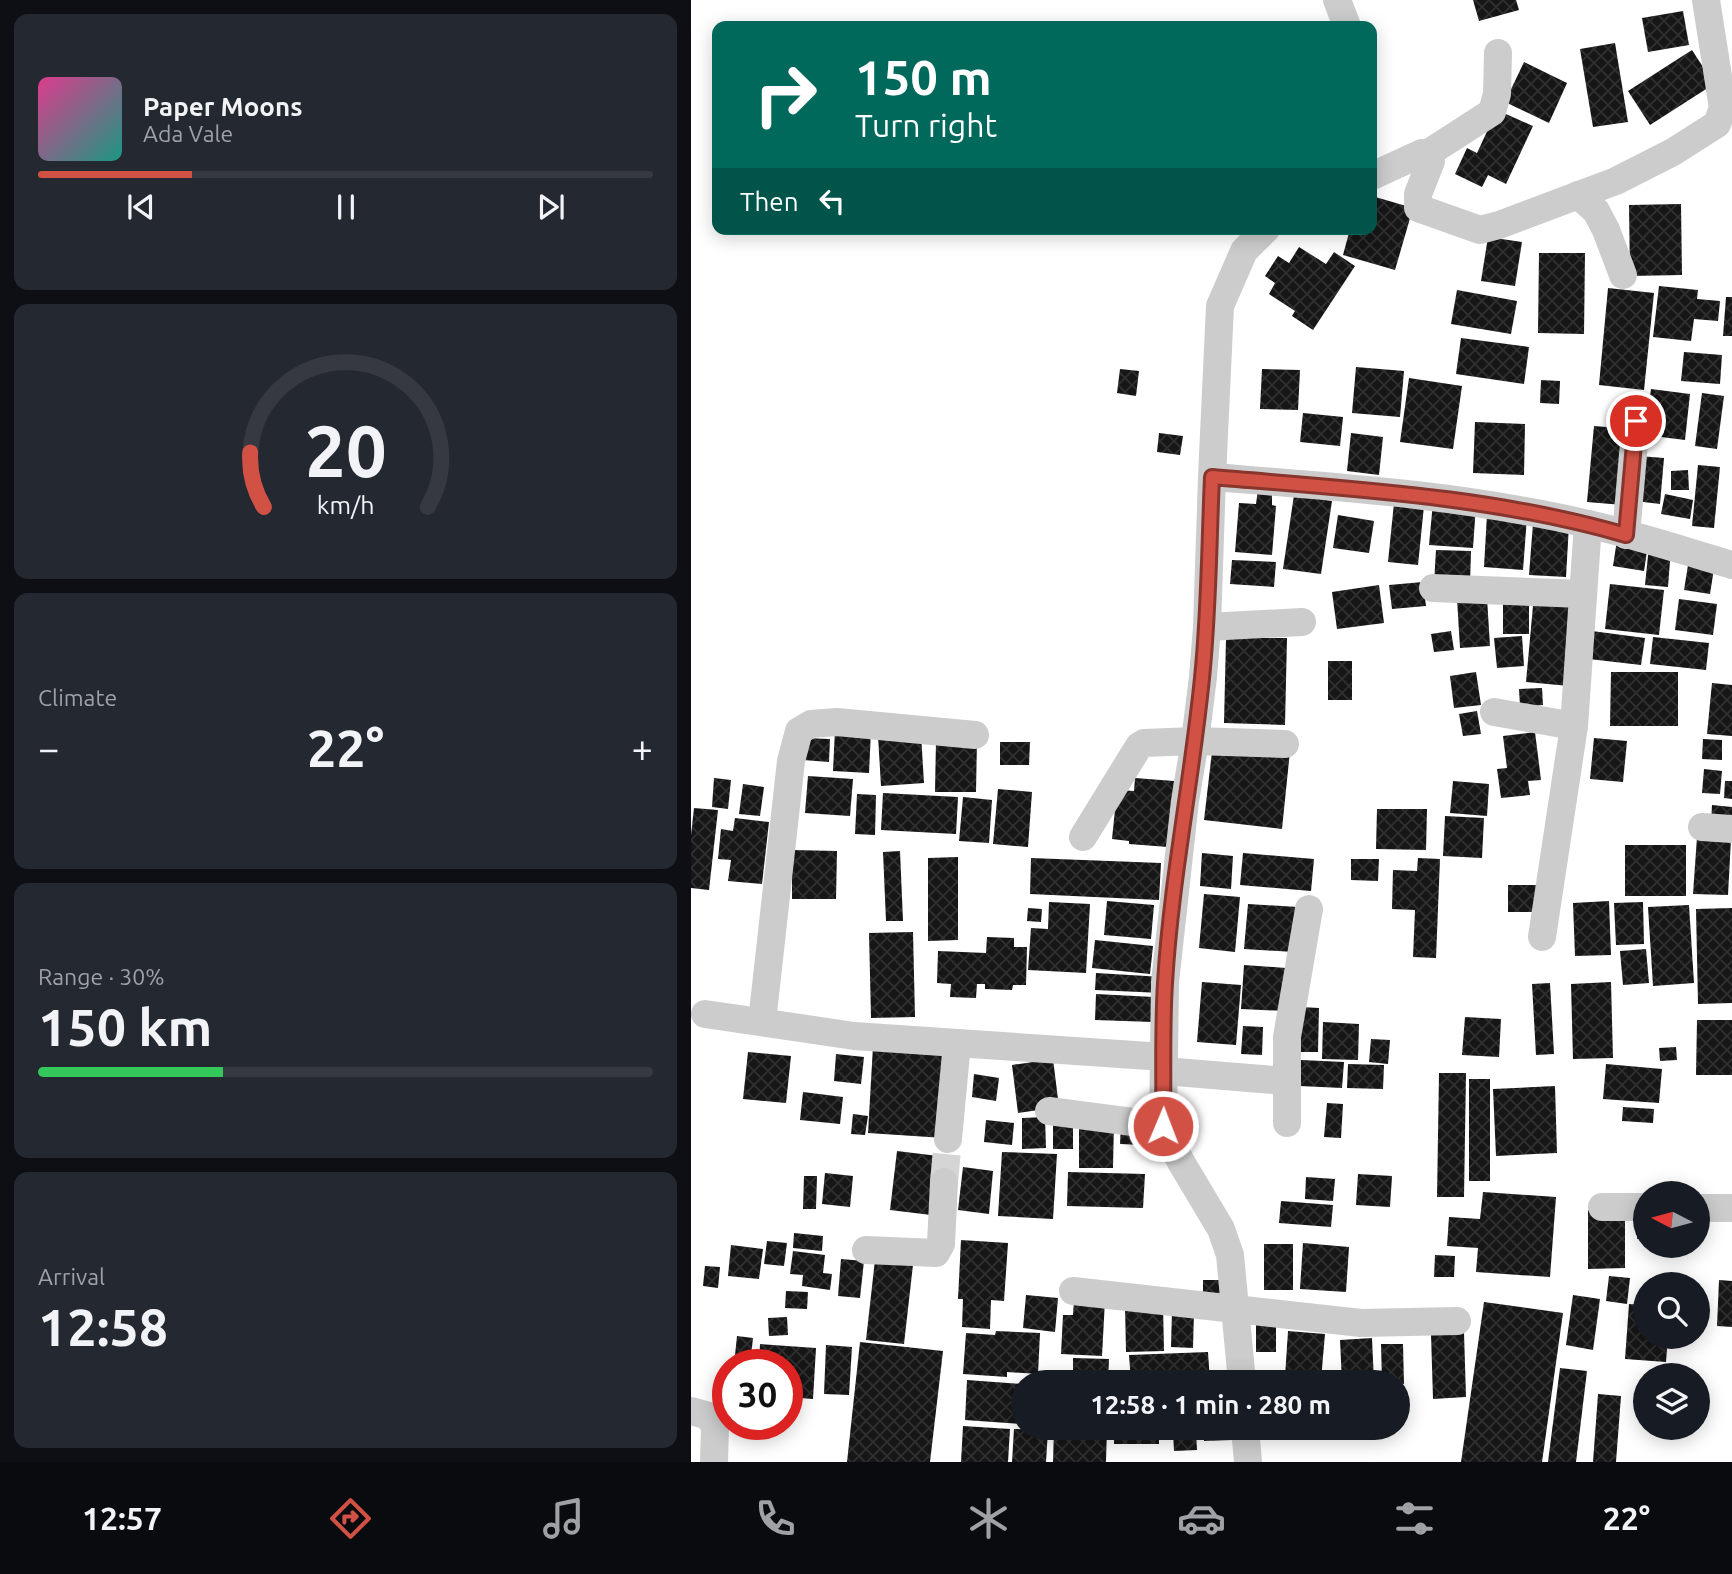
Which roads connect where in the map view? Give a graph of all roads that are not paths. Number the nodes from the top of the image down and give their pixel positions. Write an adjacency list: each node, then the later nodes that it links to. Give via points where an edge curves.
1 (1337, 0): 3 (street)
2 (1706, 0): 5 (street)
3 (1345, 21)
4 (1498, 53): 6 (street, via 1492,112)
5 (1723, 62): 8 (street, via 1723,108 1717,124 1673,152)
6 (1427, 154): 7 (street); 8 (street, via 1431,161 1418,194 1418,208 1480,230)
7 (1377, 174)
8 (1578, 195): 10 (street, via 1596,211)
9 (1260, 235): 12 (street, via 1243,251 1220,306)
10 (1623, 275)
11 (1636, 421): 14 (street)
12 (1212, 477): 13 (street, via 1401,493); 19 (street)
13 (1588, 524): 14 (street); 17 (street)
14 (1626, 535): 15 (street)
15 (1732, 565)
16 (1432, 587): 17 (street)
17 (1583, 594): 21 (street)
18 (1302, 622): 19 (street)
19 (1207, 627): 23 (street)
20 (1494, 712): 21 (street)
21 (1574, 726): 29 (street)
22 (975, 735): 31 (street, via 837,722 811,724 799,731 791,761)
23 (1195, 741): 24 (street); 27 (street, via 1152,741 1139,746); 33 (street, via 1165,982)
24 (1285, 744)
25 (1702, 827): 26 (street)
26 (1732, 829)
27 (1083, 837)
28 (1309, 909): 34 (street, via 1287,1037)
29 (1542, 937)
30 (705, 1014): 31 (street)
31 (762, 1022): 32 (street, via 854,1036)
32 (957, 1043): 33 (street); 38 (street)
33 (1164, 1064): 34 (street); 37 (street)
34 (1286, 1081): 36 (street)
35 (1049, 1111): 37 (street)
36 (1287, 1124)
37 (1163, 1126): 46 (street, via 1221,1229 1230,1255)
38 (948, 1139)
39 (944, 1182): 44 (street, via 941,1244 936,1253)
40 (1602, 1207): 41 (street)
41 (1633, 1207)
42 (1710, 1208): 43 (street)
43 (1732, 1208)
44 (866, 1250)
45 (1073, 1291): 46 (street)
46 (1235, 1310): 47 (street, via 1361,1323); 48 (street)
47 (1457, 1321)
48 (1241, 1370)
49 (691, 1411): 51 (street, via 709,1416 715,1427)
50 (1246, 1440): 52 (street)
51 (714, 1462)
52 (1247, 1462)

